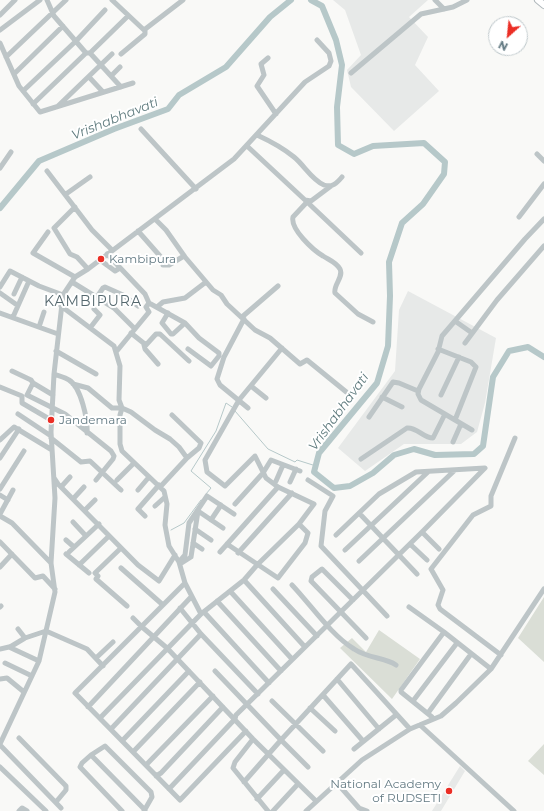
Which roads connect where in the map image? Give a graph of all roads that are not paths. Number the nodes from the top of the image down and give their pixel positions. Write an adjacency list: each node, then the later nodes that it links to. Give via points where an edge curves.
1 (15, 0): 14 (street)
2 (40, 0): 17 (street)
3 (47, 0): 13 (street)
4 (66, 0): 13 (street)
5 (112, 0): 15 (street)
6 (183, 0): 18 (street)
7 (437, 0): 11 (street)
8 (467, 0): 11 (street)
9 (538, 0): 10 (main road)
10 (544, 5)
11 (444, 9): 29 (street, via 421,14)
12 (105, 10): 20 (street)
13 (53, 13): 16 (street); 25 (street)
14 (0, 15)
15 (128, 16): 18 (street); 22 (street)
16 (63, 26): 20 (street); 30 (street)
17 (0, 30)
18 (145, 30): 24 (street, via 145,34)
19 (317, 40): 39 (street, via 328,52 330,65 306,82)
20 (76, 41): 22 (street); 35 (street)
21 (0, 43): 25 (street)
22 (88, 53): 27 (street); 37 (street)
23 (112, 54): 27 (street)
24 (121, 54)
25 (6, 57): 30 (street)
26 (268, 58): 39 (street, via 261,64 264,75 257,86)
27 (101, 65): 31 (street); 32 (street)
28 (120, 67): 31 (street)
29 (351, 73)
30 (14, 74): 35 (street)
31 (111, 76): 34 (street)
32 (89, 77): 36 (street); 38 (street)
33 (133, 83): 34 (street)
34 (121, 87): 36 (street)
35 (23, 91): 37 (street)
36 (103, 92): 38 (street)
37 (34, 104): 38 (street, via 40,112)
38 (56, 107)
39 (276, 114): 41 (street)
40 (141, 129): 52 (street)
41 (257, 134): 42 (street); 51 (street, via 295,158 323,184)
42 (248, 146): 52 (street); 54 (street)
43 (11, 152): 46 (street)
44 (538, 154): 45 (street)
45 (544, 161)
46 (0, 168)
47 (47, 171): 53 (street)
48 (90, 177): 53 (street)
49 (342, 177): 51 (street)
50 (544, 184): 56 (street)
51 (331, 186): 54 (street, via 311,201)
52 (196, 188): 57 (street)
53 (66, 194): 55 (street)
54 (306, 201): 63 (street); 93 (street, via 292,220 298,232 341,270 335,293 358,314)
55 (75, 207): 62 (street, via 92,230); 70 (street, via 54,228 70,254)
56 (519, 217)
57 (155, 219): 59 (street); 66 (street)
58 (544, 219): 92 (street)
59 (138, 231): 62 (street); 65 (street)
60 (48, 232): 72 (street, via 33,253)
61 (544, 246): 98 (street)
62 (112, 250): 64 (street)
63 (361, 253)
64 (107, 254): 67 (street); 69 (street)
65 (160, 256)
66 (184, 256): 68 (street, via 170,265); 74 (street)
67 (100, 260): 69 (street, via 115,271); 70 (street)
68 (163, 265)
69 (120, 268): 81 (street, via 145,294)
70 (88, 269): 72 (street)
71 (22, 277): 73 (street); 76 (street, via 9,271); 78 (street)
72 (73, 280): 79 (street); 80 (street)
73 (29, 281): 79 (street); 82 (street)
74 (206, 282): 85 (street, via 185,298 163,302); 91 (street)
75 (278, 286): 91 (street)
76 (0, 287)
77 (0, 293): 82 (street)
78 (14, 294)
79 (63, 295): 83 (street)
80 (97, 297): 84 (street, via 105,287 123,295); 97 (street, via 114,308)
81 (149, 303): 85 (street); 97 (street, via 146,307 149,312)
82 (17, 305): 90 (street)
83 (61, 306): 96 (street); 99 (street)
84 (138, 306)
85 (157, 308): 89 (street)
86 (94, 309): 96 (street, via 100,315)
87 (44, 312): 95 (street)
88 (0, 313): 90 (street)
89 (168, 313): 94 (street); 94 (street, via 162,323 172,334)
90 (13, 318): 95 (street)
91 (243, 318): 102 (street, via 255,330); 123 (street, via 224,357 217,379 220,385)
92 (455, 321): 98 (street); 104 (street, via 442,336)
93 (373, 322)
94 (185, 323): 103 (street, via 219,353 219,356 211,366)
95 (39, 327): 99 (street)
96 (90, 328): 106 (street, via 114,346)
97 (133, 331): 101 (street); 106 (street)
98 (472, 332): 100 (street)
99 (58, 334): 105 (street)
100 (465, 343)
101 (144, 345): 108 (street, via 158,333); 109 (street)
102 (282, 348): 115 (street); 119 (street, via 301,364 307,360)
103 (188, 349)
104 (438, 349): 107 (street); 117 (street)
105 (56, 351): 111 (street); 112 (street)
106 (116, 352): 126 (street, via 120,366 119,400)
107 (459, 357): 120 (street); 133 (street, via 476,367)
108 (188, 361)
109 (158, 364)
110 (12, 371): 113 (street)
111 (54, 374): 114 (street); 118 (street)
112 (96, 374)
113 (33, 383): 118 (street); 125 (street, via 28,395)
114 (73, 384): 126 (street, via 88,388 113,409); 137 (street, via 88,420)
115 (251, 386): 122 (street); 123 (street)
116 (0, 387): 132 (street, via 22,396 22,403)
117 (418, 391): 121 (street, via 393,382); 129 (street, via 421,400)
118 (53, 395): 125 (street)
119 (350, 395)
120 (442, 395)
121 (382, 397): 124 (street); 131 (street)
122 (266, 398)
123 (239, 400): 127 (street); 152 (street, via 205,460 207,472 225,486 255,456)
124 (402, 407)
125 (52, 408): 132 (street); 137 (street, via 65,414)
126 (122, 408): 145 (street, via 178,445); 147 (street, via 120,444 122,451)
127 (248, 408)
128 (18, 414): 138 (street)
129 (445, 414): 133 (street); 146 (street, via 433,438 407,428)
130 (172, 415): 145 (street, via 201,443 200,448)
131 (369, 417)
132 (51, 420): 138 (street)
133 (455, 420): 134 (street)
134 (462, 424): 136 (street); 141 (street)
135 (19, 429): 140 (street, via 11,428); 142 (street); 144 (street)
136 (472, 430)
137 (88, 433): 150 (street, via 114,456)
138 (51, 437): 142 (street); 150 (street, via 81,462 89,460)
139 (515, 438): 259 (street, via 491,496 490,507 473,514 431,570 443,590 438,605 440,609)
140 (0, 440)
141 (454, 442)
142 (52, 450): 153 (street)
143 (24, 451): 165 (street)
144 (0, 458)
145 (187, 458): 161 (street)
146 (361, 459)
147 (134, 463): 155 (street); 157 (street)
148 (283, 465): 152 (street, via 271,460); 159 (street); 160 (street, via 298,470)
149 (454, 471): 151 (street); 191 (street, via 485,468); 195 (street)
150 (103, 472): 156 (street); 167 (street)
151 (428, 472): 180 (street, via 416,472 398,482 379,494); 188 (street)
152 (263, 473): 163 (street); 175 (street)
153 (54, 477): 162 (street); 214 (street)
154 (70, 477): 162 (street)
155 (149, 477): 161 (street); 168 (street)
156 (96, 480)
157 (117, 480)
158 (308, 480): 227 (street, via 333,496 325,511 321,546)
159 (276, 481)
160 (290, 482)
161 (160, 486): 171 (street); 183 (street, via 138,509)
162 (61, 487): 172 (street)
163 (278, 487): 169 (street); 200 (street)
164 (84, 488): 172 (street)
165 (0, 489)
166 (13, 490): 173 (street)
167 (121, 490)
168 (138, 490)
169 (292, 493): 187 (street, via 314,504); 208 (street)
170 (0, 495): 173 (street)
171 (165, 497): 177 (street); 210 (street, via 165,524 169,546)
172 (73, 499): 178 (street)
173 (8, 500): 182 (street)
174 (95, 500): 178 (street)
175 (235, 504)
176 (221, 505): 179 (street, via 207,496); 181 (street); 184 (street)
177 (155, 506)
178 (84, 510): 186 (street)
179 (198, 511): 184 (street); 190 (street); 215 (street, via 189,523 184,555)
180 (359, 513): 188 (street); 192 (street)
181 (234, 514)
182 (0, 515): 214 (street, via 12,523)
183 (145, 516)
184 (211, 520): 189 (street)
185 (73, 522): 193 (street)
186 (99, 524): 193 (street); 194 (street)
187 (299, 524): 217 (street); 217 (street, via 308,532 308,538 278,578)
188 (370, 526): 195 (street); 206 (street)
189 (223, 528)
190 (195, 529): 197 (street); 199 (street)
191 (422, 532): 201 (street); 205 (street)
192 (336, 535)
193 (86, 536): 202 (street)
194 (109, 536): 203 (street); 216 (street)
195 (382, 539): 211 (street); 213 (street)
196 (66, 540): 202 (street)
197 (212, 540)
198 (0, 542): 209 (street)
199 (193, 543): 204 (street); 215 (street, via 190,557)
200 (227, 544): 207 (street); 208 (street)
201 (410, 544): 211 (street); 212 (street)
202 (74, 547): 216 (street, via 67,553)
203 (121, 548): 210 (street, via 138,566 159,580); 234 (street, via 95,573 98,576 96,579)
204 (202, 549)
205 (439, 549)
206 (346, 550)
207 (220, 552)
208 (238, 552): 217 (street)
209 (12, 554): 218 (street); 225 (street, via 35,578 42,576)
210 (175, 555): 215 (street)
211 (398, 556): 221 (street); 227 (street)
212 (427, 560)
213 (359, 561)
214 (51, 563): 225 (street)
215 (179, 563): 223 (street)
216 (79, 565): 220 (street)
217 (256, 565): 222 (street)
218 (0, 567)
219 (121, 568): 233 (street)
220 (89, 574)
221 (417, 574)
222 (244, 580): 229 (street); 255 (street)
223 (185, 583): 230 (street); 233 (street)
224 (292, 585): 242 (street)
225 (55, 589): 245 (street)
226 (273, 589): 249 (street)
227 (363, 589): 231 (street); 239 (street)
228 (544, 589): 259 (street)
229 (230, 591): 232 (street); 262 (street)
230 (191, 597): 236 (street); 237 (street)
231 (353, 600): 238 (street); 238 (street, via 322,569 312,577 311,581)
232 (217, 601): 237 (street); 270 (street)
233 (163, 605): 243 (street)
234 (127, 606)
235 (409, 607): 246 (street)
236 (180, 608): 241 (street); 248 (street)
237 (203, 613): 241 (street); 275 (street)
238 (340, 613): 242 (street); 251 (street)
239 (387, 616)
240 (133, 618): 243 (street)
241 (192, 624): 247 (street); 256 (street)
242 (328, 625): 249 (street); 265 (street, via 354,649 368,657 389,660)
243 (142, 627): 248 (street); 266 (street)
244 (18, 629): 250 (street)
245 (46, 631): 250 (street); 260 (street, via 87,649); 263 (street)
246 (444, 632): 253 (street); 280 (street, via 401,690)
247 (201, 634): 261 (street); 277 (street)
248 (154, 636): 256 (street); 283 (street)
249 (317, 636): 255 (street)
250 (25, 638): 254 (street)
251 (366, 638)
252 (113, 642): 260 (street)
253 (457, 643): 258 (street); 280 (street)
254 (10, 647): 257 (street); 263 (street)
255 (305, 647): 262 (street)
256 (168, 648): 261 (street); 287 (street)
257 (0, 649)
258 (471, 654): 267 (street); 280 (street, via 430,715)
259 (501, 655): 267 (street)
260 (96, 658): 266 (street)
261 (178, 659): 268 (street); 291 (street)
262 (292, 659): 270 (street)
263 (39, 661): 271 (street)
264 (5, 663): 271 (street)
265 (396, 665)
266 (103, 666): 283 (street, via 75,692)
267 (491, 669): 290 (street, via 441,716)
268 (189, 671): 274 (street); 299 (street)
269 (215, 671): 282 (street)
270 (281, 671): 275 (street)
271 (32, 676): 276 (street)
272 (0, 679): 276 (street, via 7,678)
273 (337, 679): 278 (street); 286 (street, via 353,664); 292 (street)
274 (200, 682): 279 (street); 304 (street)
275 (269, 683): 277 (street)
276 (24, 692): 301 (street)
277 (258, 694): 282 (street)
278 (323, 695): 285 (street); 300 (street)
279 (213, 696): 284 (street); 307 (street)
280 (413, 701)
281 (272, 702): 289 (street)
282 (246, 705): 288 (street); 298 (street)
283 (88, 707): 287 (street)
284 (223, 707): 288 (street); 311 (street)
285 (310, 708): 289 (street); 295 (street)
286 (396, 715): 292 (street); 293 (street)
287 (100, 718): 291 (street)
288 (235, 719): 294 (street); 315 (street)
289 (296, 724): 298 (street); 303 (street)
290 (420, 725): 293 (street); 329 (street)
291 (111, 729): 299 (street)
292 (378, 729): 300 (street)
293 (410, 729): 313 (street, via 362,760)
294 (246, 731): 297 (street); 315 (street, via 180,800)
295 (335, 731)
296 (19, 738): 318 (street, via 66,786 66,790)
297 (253, 739): 305 (street); 312 (street, via 233,765 235,772)
298 (281, 740): 305 (street); 309 (street)
299 (122, 741): 304 (street)
300 (363, 741): 302 (street)
301 (0, 745): 318 (street)
302 (354, 749)
303 (323, 751)
304 (134, 752): 307 (street)
305 (268, 754): 310 (street); 312 (street)
306 (91, 755): 320 (street); 320 (street, via 106,747 152,794); 324 (street, via 80,767)
307 (146, 765): 311 (street)
308 (0, 767): 323 (street)
309 (308, 767)
310 (284, 770): 314 (street); 316 (street)
311 (156, 776): 315 (street)
312 (244, 782): 316 (street)
313 (337, 783): 317 (street); 328 (street, via 359,808)
314 (298, 784): 317 (street); 326 (street)
315 (169, 788)
316 (258, 799): 325 (street)
317 (316, 801): 327 (street)
318 (56, 802): 319 (street)
319 (61, 808)
320 (144, 810)
321 (19, 811): 322 (street, via 22,808)
322 (27, 811)
323 (46, 811)
324 (122, 811)
325 (268, 811)
326 (273, 811)
327 (306, 811)
328 (367, 811)
329 (514, 811)

